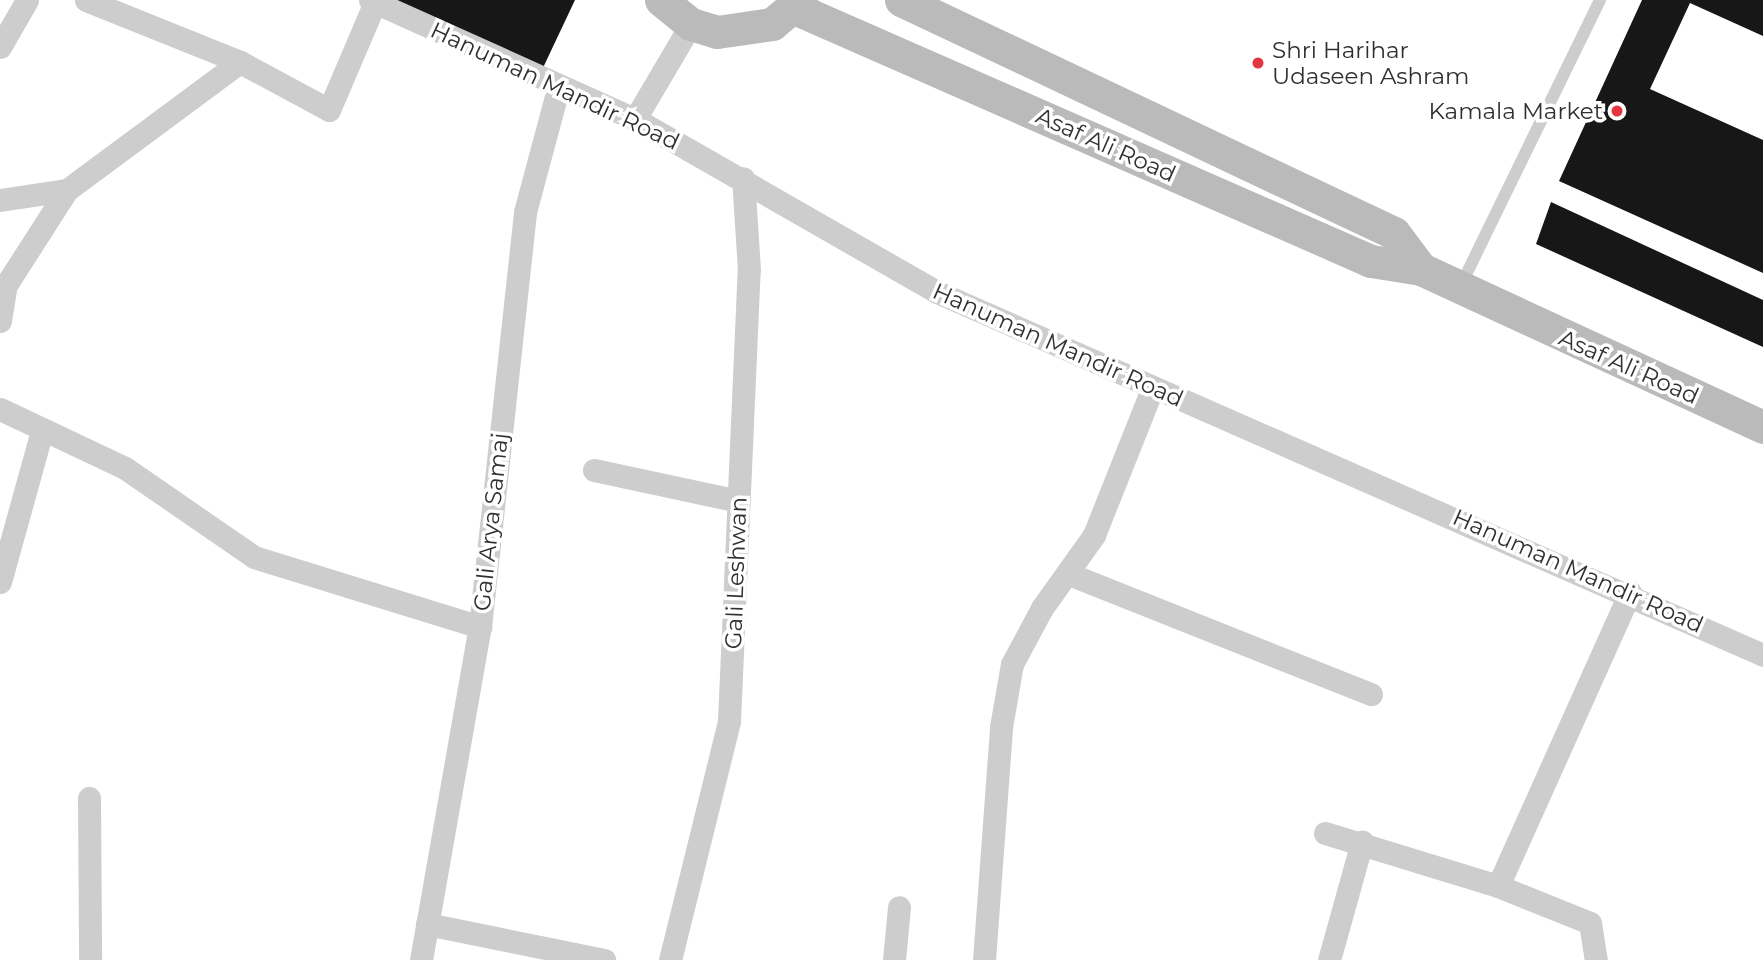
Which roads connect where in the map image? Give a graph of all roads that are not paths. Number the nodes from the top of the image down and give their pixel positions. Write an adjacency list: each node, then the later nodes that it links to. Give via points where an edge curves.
1 (27, 0): 9 (street)
2 (86, 0): 10 (street)
3 (661, 0): 8 (main road)
4 (901, 0): 16 (main road, Asaf Ali Road, via 1394,233)
5 (1600, 0): 17 (lane)
6 (372, 1): 10 (street, via 329,110); 11 (street, Hanuman Mandir Road)
7 (798, 4): 8 (main road, via 745,32); 16 (main road, Asaf Ali Road, via 1371,261)
8 (691, 24): 12 (street)
9 (0, 47)
10 (240, 62): 14 (street)
11 (559, 85): 12 (street, Hanuman Mandir Road); 28 (street, Gali Arya Samaj, via 525,212)
12 (635, 119): 13 (street, Hanuman Mandir Road)
13 (743, 178): 19 (street, Hanuman Mandir Road, via 937,292); 24 (street, Gali Leshwan, via 749,270)
14 (67, 190): 15 (street); 18 (street, via 6,285)
15 (0, 200)
16 (1421, 269): 17 (main road, Asaf Ali Road)
17 (1458, 290): 21 (main road, Asaf Ali Road)
18 (0, 321)
19 (1152, 389): 25 (street, via 1114,495); 27 (street, Hanuman Mandir Road)
20 (0, 409): 22 (street)
21 (1763, 427)
22 (42, 431): 26 (street); 28 (street, via 125,468 254,557)
23 (594, 470): 24 (street)
24 (738, 501): 40 (street, Gali Leshwan, via 729,721)
25 (1069, 575): 30 (street); 42 (street, via 1012,664 1001,727)
26 (0, 582)
27 (1630, 592): 29 (street, Hanuman Mandir Road); 34 (street)
28 (480, 627): 36 (street, Gali Arya Samaj)
29 (1763, 655)
30 (1371, 694)
31 (89, 797): 37 (street)
32 (1325, 833): 33 (street)
33 (1362, 842): 34 (street, via 1482,886); 43 (street)
34 (1498, 886): 44 (street, via 1590,923)
35 (899, 907): 41 (street)
36 (427, 924): 38 (street, Gali Arya Samaj); 39 (street)
37 (90, 960)
38 (421, 960)
39 (604, 960)
40 (670, 960)
41 (894, 960)
42 (984, 960)
43 (1329, 960)
44 (1596, 960)

